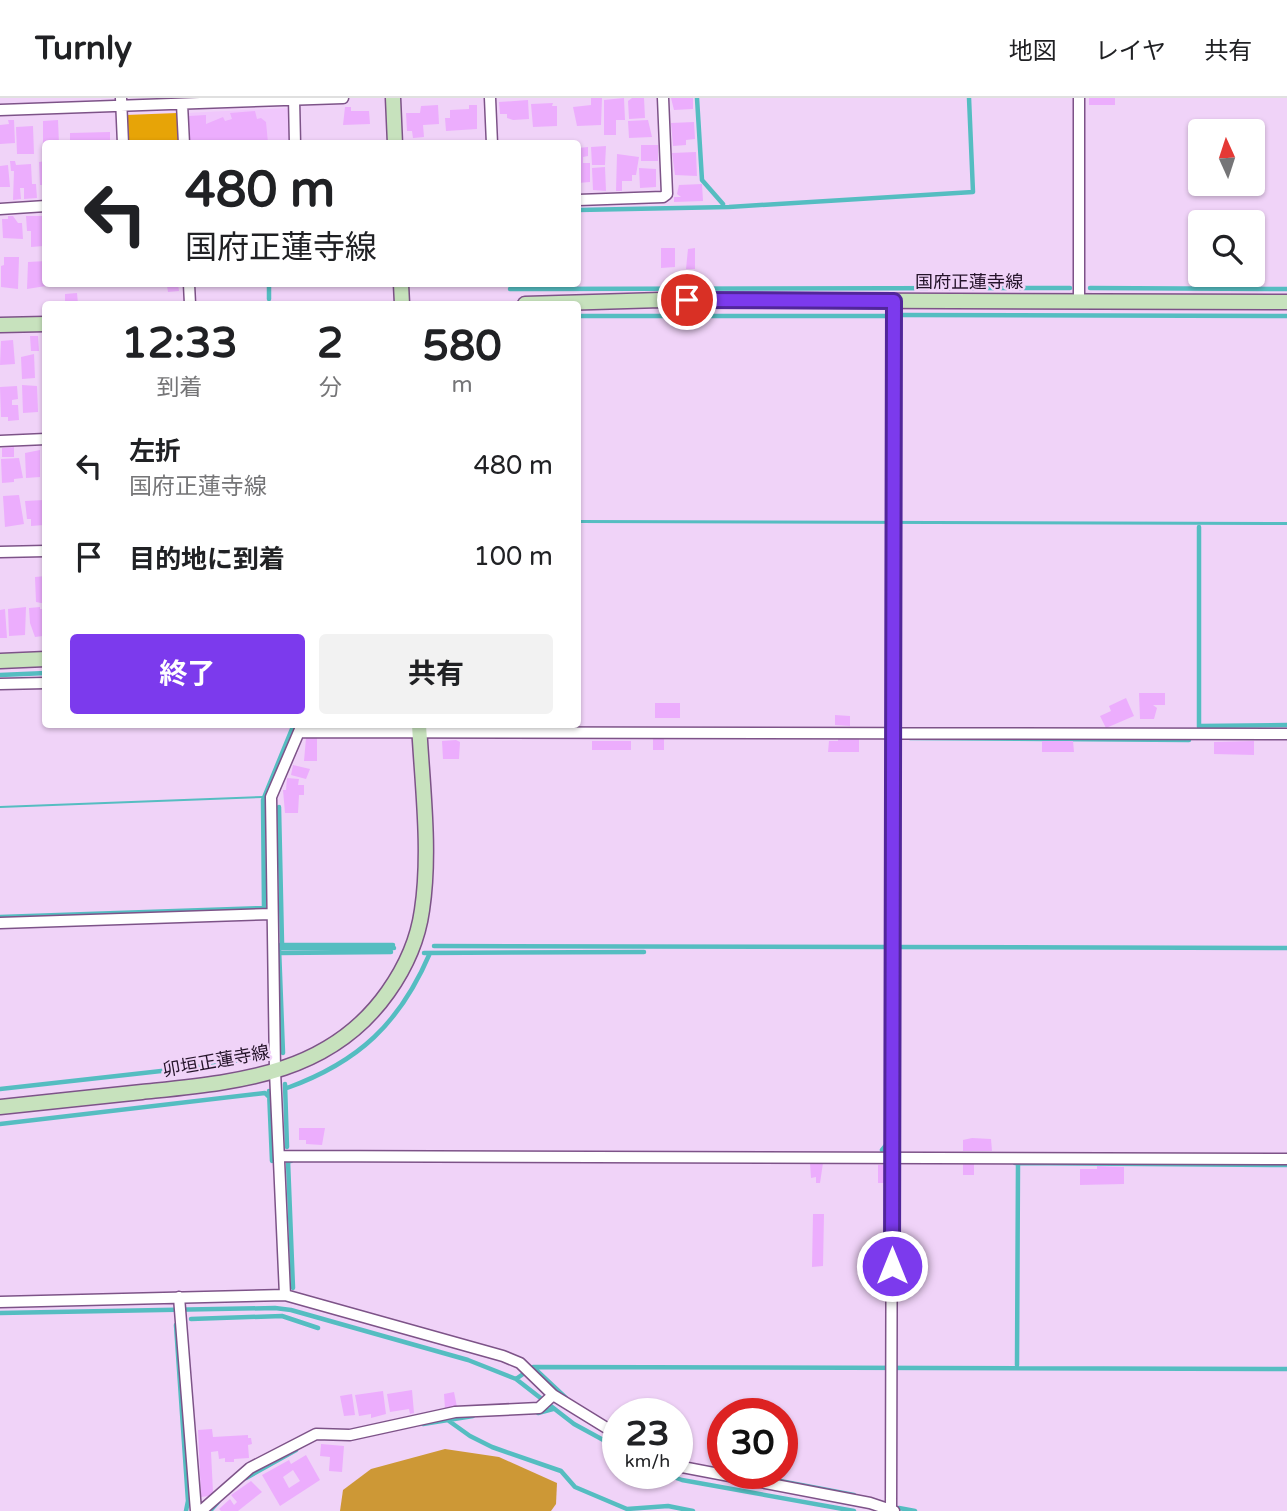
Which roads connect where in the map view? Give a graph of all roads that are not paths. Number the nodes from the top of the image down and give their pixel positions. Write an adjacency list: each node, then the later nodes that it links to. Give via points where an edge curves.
1 (343, 98): 6 (street)
2 (393, 98): 13 (main road)
3 (490, 98): 14 (street)
4 (663, 98): 15 (street, via 667,194)
5 (1079, 98): 20 (street)
6 (294, 99): 8 (street); 12 (street)
7 (121, 102): 8 (street); 9 (street); 10 (street)
8 (182, 104): 11 (street)
9 (0, 110)
10 (123, 140)
11 (184, 140)
12 (295, 140)
13 (395, 140)
14 (492, 140)
15 (581, 200)
16 (42, 206): 17 (street)
17 (0, 209)
18 (894, 301): 19 (main road, 国府正蓮寺線); 20 (main road, 国府正蓮寺線); 34 (street)
19 (581, 302)
20 (1079, 302): 21 (main road, 国府正蓮寺線)
21 (1287, 302)
22 (42, 324): 23 (main road)
23 (0, 325)
24 (42, 439): 25 (street)
25 (0, 441)
26 (42, 551): 27 (street)
27 (0, 552)
28 (42, 659): 29 (main road)
29 (0, 661)
30 (42, 682): 31 (street)
31 (0, 684)
32 (300, 728): 33 (street); 36 (street, via 271,797)
33 (419, 728): 34 (street); 38 (main road, 卯垣正蓮寺線, via 425,865 415,941 398,977 351,1035)
34 (893, 733): 35 (street); 41 (street)
35 (1287, 734)
36 (272, 914): 37 (street); 38 (street)
37 (0, 923)
38 (275, 1071): 39 (main road, 卯垣正蓮寺線, via 193,1086); 40 (street)
39 (0, 1107)
40 (281, 1156): 41 (street); 43 (street)
41 (892, 1158): 42 (street); 51 (street)
42 (1287, 1159)
43 (285, 1295): 44 (street); 46 (street, via 503,1356 520,1363)
44 (179, 1297): 45 (street); 49 (street)
45 (0, 1302)
46 (553, 1395): 47 (street); 50 (street, via 539,1409 455,1412 350,1435 316,1434 250,1468)
47 (602, 1425)
48 (693, 1469): 51 (street)
49 (196, 1511)
50 (201, 1511)
51 (893, 1511)

